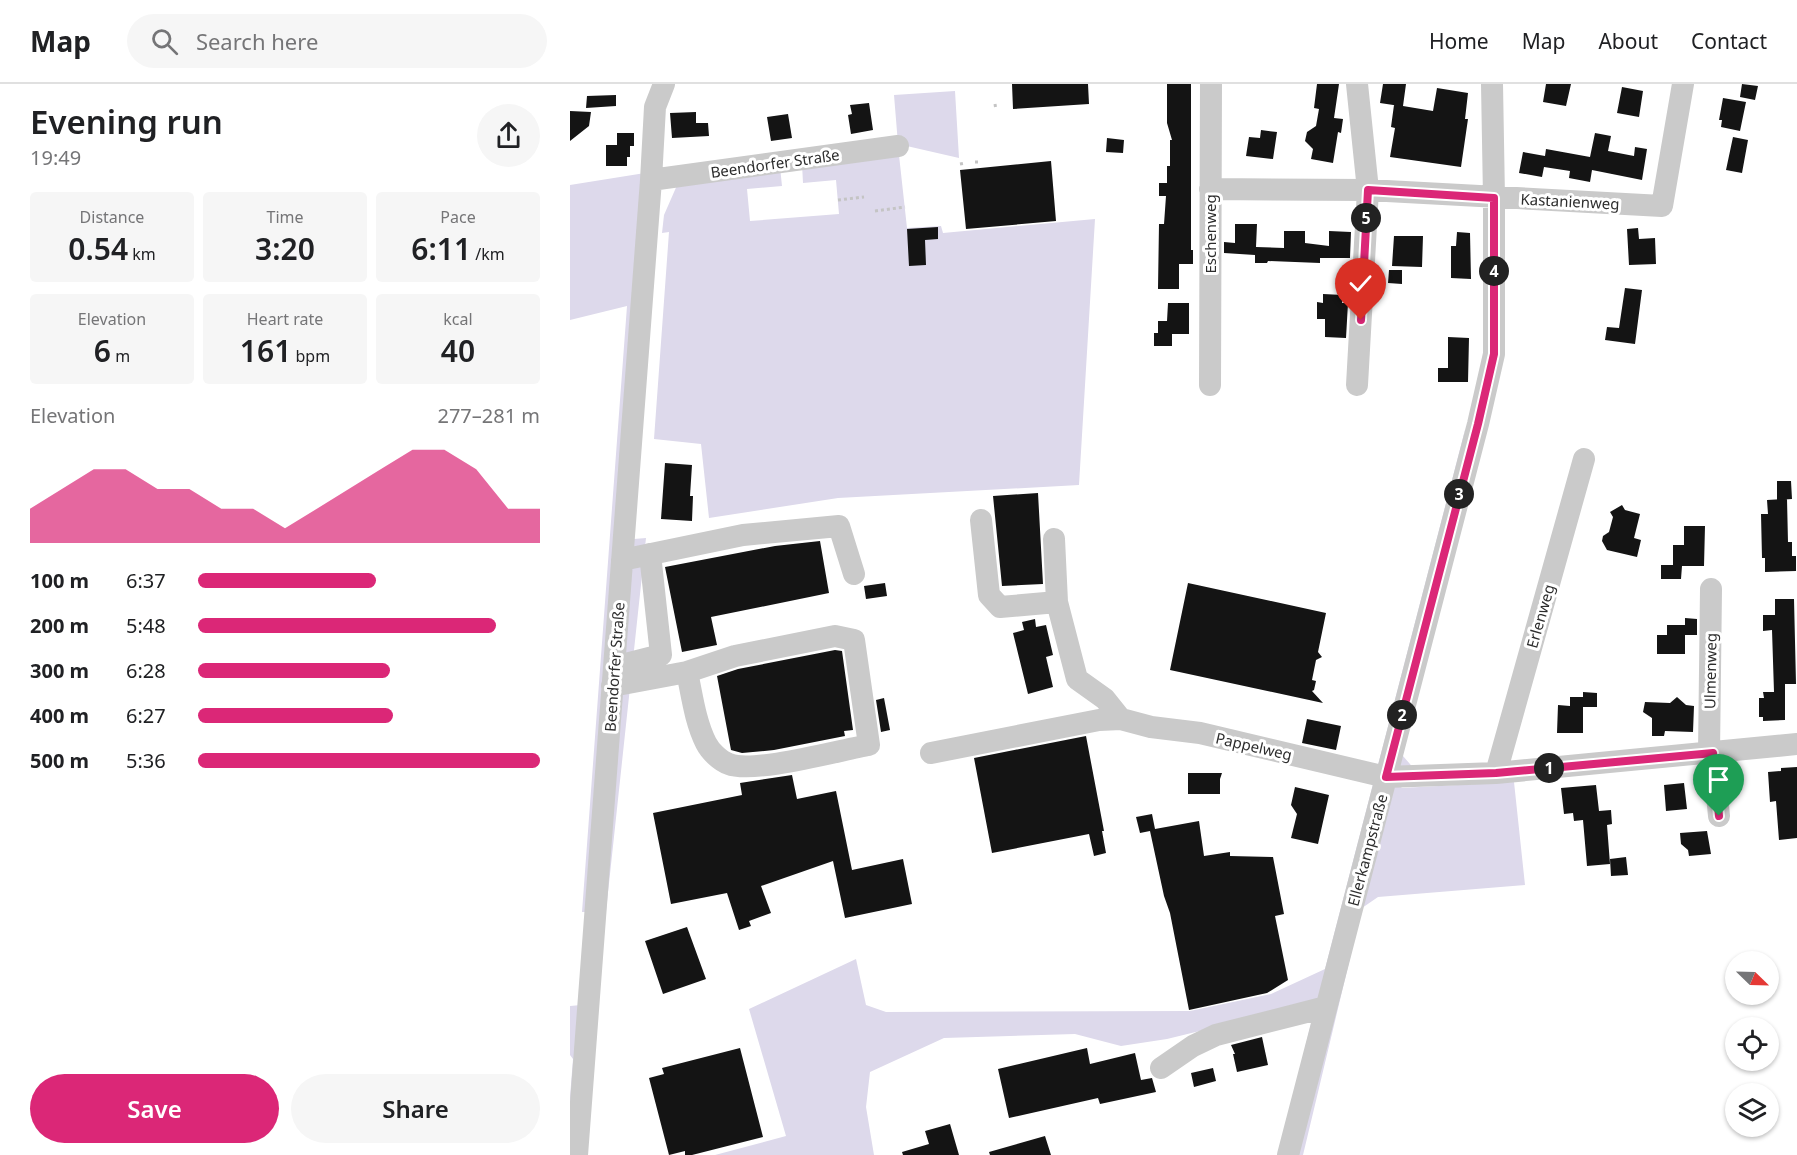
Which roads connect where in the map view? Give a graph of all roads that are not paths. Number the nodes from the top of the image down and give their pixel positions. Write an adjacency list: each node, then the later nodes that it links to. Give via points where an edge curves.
1 (664, 84): 7 (street, Beendorfer Straße, via 655,107)
2 (1211, 84): 8 (street, Eschenweg)
3 (1357, 84): 9 (street)
4 (1492, 84): 10 (street, Ellerkampstraße)
5 (1683, 84): 10 (street, Kastanienweg, via 1662,206)
6 (898, 146): 7 (street, Beendorfer Straße)
7 (651, 180): 17 (street, Beendorfer Straße)
8 (1210, 189): 9 (street, Kastanienweg); 11 (street, Eschenweg)
9 (1368, 190): 10 (street, Kastanienweg); 12 (street)
10 (1494, 198): 28 (street, Ellerkampstraße, via 1494,354)
11 (1210, 385)
12 (1358, 385)
13 (1584, 459): 27 (street, Erlenweg)
14 (981, 520): 20 (street, via 989,595 1000,607)
15 (1054, 538): 20 (street)
16 (650, 554): 17 (street); 18 (street, via 743,535 839,526); 22 (street, via 661,655)
17 (621, 560): 22 (street, Beendorfer Straße)
18 (854, 574)
19 (1711, 589): 26 (street, Ulmenweg)
20 (1057, 602): 23 (street, via 1077,679 1105,699)
21 (687, 672): 21 (street, via 706,745 730,765 758,767 869,745 854,640 835,636 735,656); 22 (street)
22 (613, 677): 32 (street, Beendorfer Straße)
23 (1121, 719): 25 (street); 28 (street, Pappelweg, via 1200,733)
24 (1797, 744): 26 (street)
25 (931, 753)
26 (1711, 753): 27 (street); 29 (street, Ulmenweg)
27 (1496, 773): 28 (street)
28 (1386, 777): 30 (street, Ellerkampstraße)
29 (1719, 816)
30 (1326, 1007): 31 (street, via 1216,1035); 33 (street, Ellerkampstraße)
31 (1161, 1068)
32 (577, 1155)
33 (1288, 1155)

